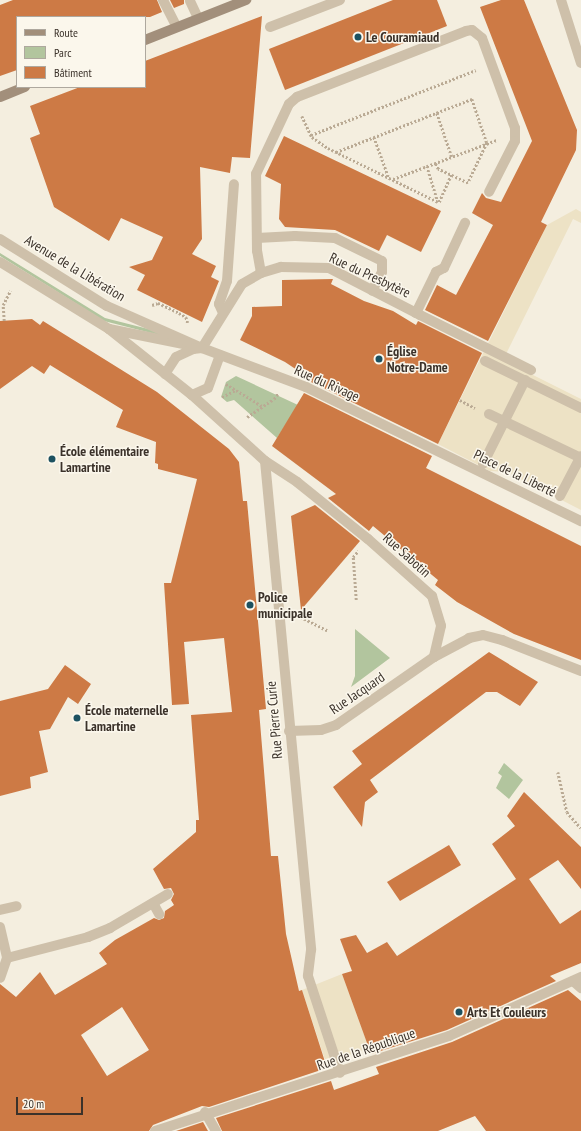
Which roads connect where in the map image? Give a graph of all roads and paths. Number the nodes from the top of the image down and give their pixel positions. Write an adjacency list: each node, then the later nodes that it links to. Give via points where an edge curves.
1 (162, 0): 7 (street)
2 (246, 0): 6 (main road)
3 (340, 0): 8 (street)
4 (561, 0): 10 (street)
5 (190, 1): 6 (street)
6 (198, 18): 7 (main road)
7 (177, 27): 9 (main road)
8 (270, 27)
9 (146, 40)
10 (581, 63)
11 (492, 64): 14 (street, via 482,38 472,30 466,31); 16 (path); 19 (street, via 515,128)
12 (22, 88): 13 (main road)
13 (0, 97)
14 (295, 99): 16 (path); 30 (street, via 284,110 258,166)
15 (437, 113): 17 (path); 18 (path, via 472,99); 21 (path)
16 (311, 135): 20 (path)
17 (374, 137): 20 (path); 25 (path)
18 (488, 143): 19 (path, via 501,140); 21 (path); 24 (path, via 468,183)
19 (513, 144): 27 (street)
20 (336, 152): 25 (path)
21 (452, 157): 22 (path)
22 (435, 163): 23 (path); 24 (path, via 436,168)
23 (427, 166): 25 (path); 28 (path)
24 (451, 175): 28 (path)
25 (391, 179): 28 (path)
26 (234, 184): 40 (street, via 227,281 219,304)
27 (489, 192)
28 (438, 202)
29 (465, 223): 41 (street, via 444,268 436,272)
30 (257, 238): 33 (street); 35 (street, via 327,237 342,242 382,261 382,272)
31 (0, 240): 46 (street, Avenue de la Libération, via 107,306)
32 (0, 262): 45 (street)
33 (261, 273): 35 (street, Rue du Presbytère, via 281,267 329,268); 40 (street, Rue du Presbytère, via 242,284)
34 (10, 291): 43 (path, via 3,305)
35 (372, 291): 41 (street, Rue du Presbytère)
36 (152, 306): 37 (path, via 158,303)
37 (166, 307): 38 (path); 39 (path)
38 (164, 311)
39 (180, 312): 42 (path); 44 (path)
40 (223, 313): 46 (street, Rue du Presbytère)
41 (418, 314): 49 (street, Rue du Presbytère)
42 (177, 318)
43 (4, 321)
44 (188, 323)
45 (109, 329): 46 (street); 50 (street)
46 (202, 348): 47 (street, Rue du Rivage); 50 (street, via 188,350 176,357)
47 (220, 355): 55 (street, via 208,388); 62 (street, Rue du Rivage, via 306,387)
48 (485, 361): 51 (street)
49 (531, 370)
50 (165, 374): 55 (street)
51 (525, 380): 58 (street); 61 (street)
52 (222, 382): 53 (path)
53 (236, 390): 56 (path); 57 (path)
54 (278, 392): 57 (path, via 274,399)
55 (192, 395): 64 (street, Rue Sabotin)
56 (218, 399)
57 (262, 406): 60 (path)
58 (581, 408)
59 (489, 414): 61 (street)
60 (247, 417)
61 (505, 422): 63 (street); 65 (street)
62 (436, 449): 67 (street, Place de la Liberté)
63 (581, 457): 66 (street)
64 (265, 461): 72 (street, Rue Sabotin, via 312,494 432,596 441,626); 74 (street, Rue Pierre Curie)
65 (483, 464)
66 (560, 496)
67 (581, 521)
68 (360, 549): 69 (path, via 354,557)
69 (356, 600)
70 (297, 616): 71 (path)
71 (327, 630)
72 (434, 657): 73 (street, via 469,638 483,635); 74 (street, Rue Jacquard, via 336,725 321,730)
73 (581, 671)
74 (289, 731): 88 (street, Rue Pierre Curie, via 312,955 308,976)
75 (558, 772): 76 (path, via 567,812)
76 (581, 828)
77 (168, 894): 78 (street)
78 (153, 903): 81 (street); 83 (street, via 110,928 88,937)
79 (16, 906): 80 (street)
80 (0, 910)
81 (159, 914)
82 (0, 927): 83 (street)
83 (7, 958): 84 (street)
84 (3, 969): 85 (street)
85 (0, 978)
86 (577, 979): 87 (street); 88 (street, Rue de la République, via 449,1036)
87 (581, 988)
88 (340, 1073): 89 (street, Rue de la République)
89 (205, 1112): 90 (street, Rue de la République); 91 (street)
90 (155, 1131)
91 (216, 1131)

